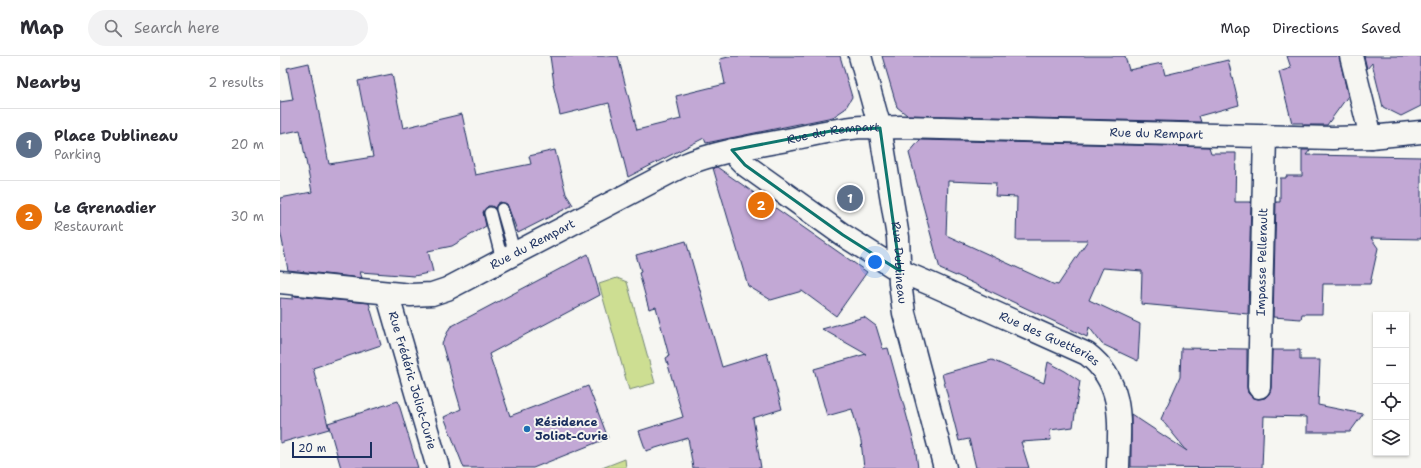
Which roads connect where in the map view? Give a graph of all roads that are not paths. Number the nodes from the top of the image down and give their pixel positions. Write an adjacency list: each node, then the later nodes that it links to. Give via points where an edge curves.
1 (860, 56): 3 (street, Rue Dublineau)
2 (1351, 56): 6 (street)
3 (880, 128): 5 (street, Rue du Rempart, via 901,126); 7 (street, Rue du Rempart, via 831,131); 11 (street, Rue Dublineau, via 898,237)
4 (1421, 132): 6 (street, Rue du Rempart)
5 (1265, 136): 6 (street, Rue du Rempart); 14 (street, Impasse Pellerault)
6 (1371, 137)
7 (732, 150): 10 (street, Rue du Rempart, via 684,165); 11 (street, Rue des Guetteries, via 745,165 836,231)
8 (502, 209): 10 (lane)
9 (490, 213): 10 (lane)
10 (509, 257): 13 (street, Rue du Rempart, via 432,294)
11 (900, 271): 16 (street, Rue Dublineau, via 904,313); 17 (street, Rue des Guetteries, via 1087,354 1098,363 1114,390 1118,410)
12 (280, 282): 13 (street, Rue du Rempart)
13 (387, 293): 15 (street, Rue Frédéric Joliot-Curie)
14 (1259, 387)
15 (438, 468)
16 (945, 468)
17 (1118, 468)

